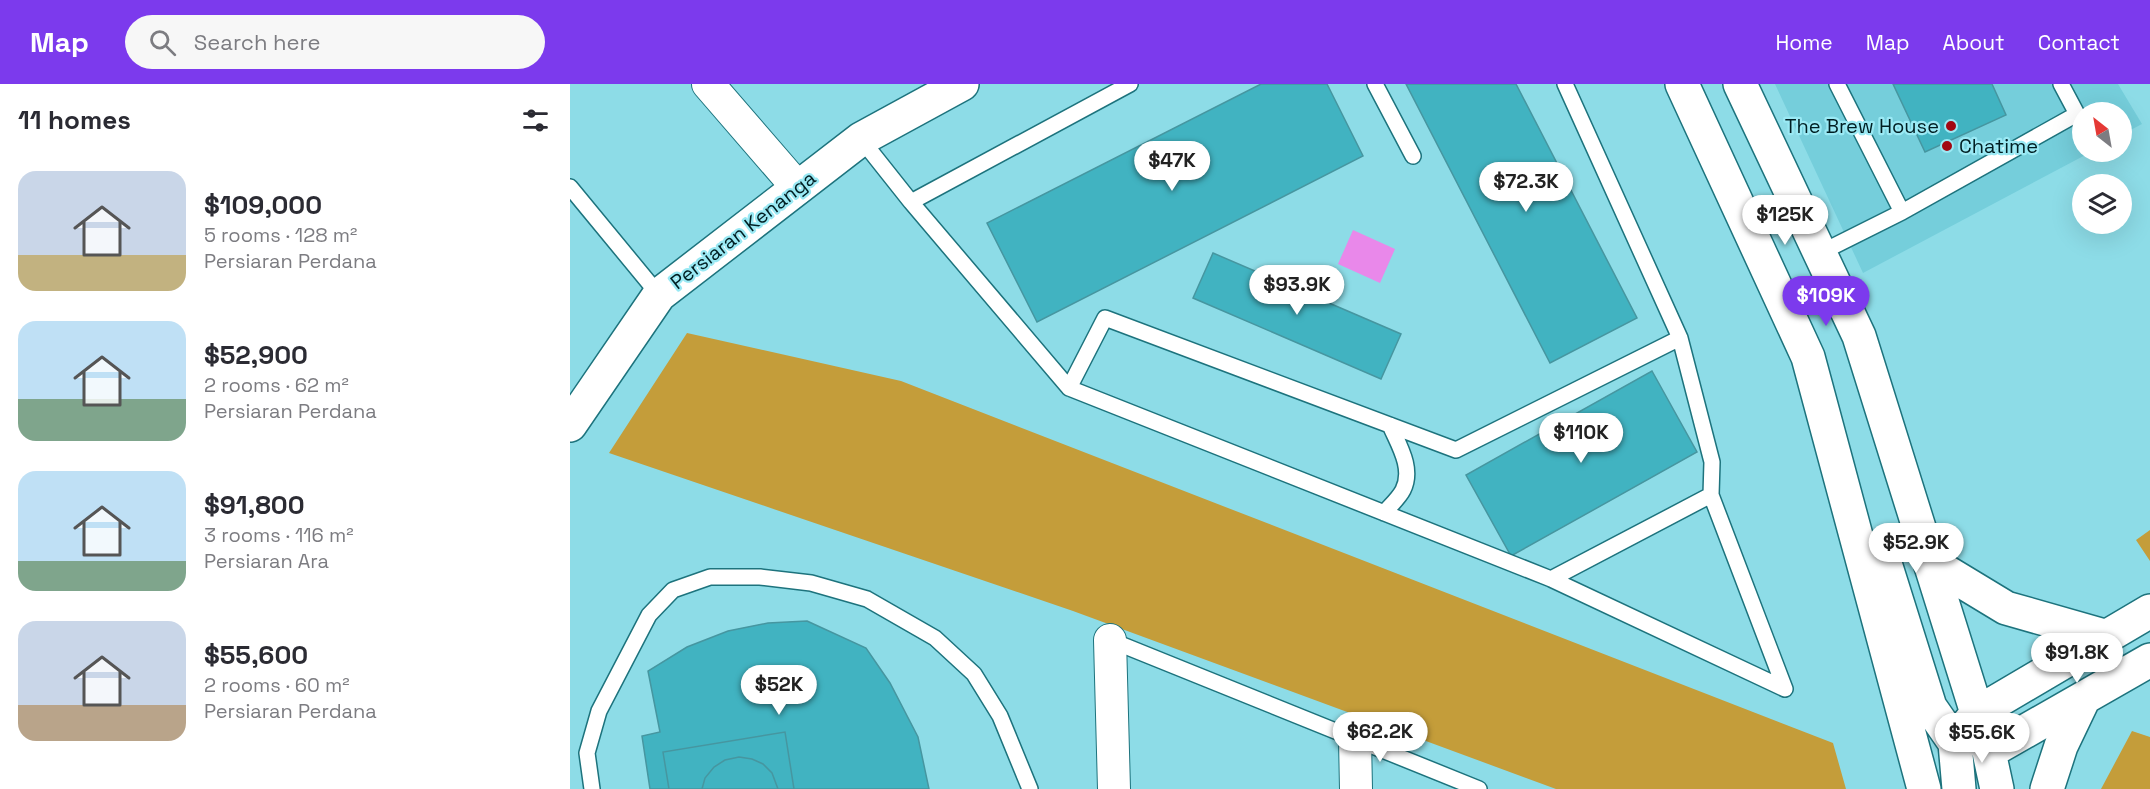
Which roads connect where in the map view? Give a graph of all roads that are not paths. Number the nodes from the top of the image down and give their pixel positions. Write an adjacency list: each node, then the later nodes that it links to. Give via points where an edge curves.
1 (708, 84): 13 (street)
2 (962, 84): 10 (main road, Persiaran Kenanga)
3 (1130, 84): 14 (lane)
4 (1375, 84): 11 (lane)
5 (1565, 84): 18 (lane)
6 (1682, 84): 22 (main road, via 1808,357)
7 (1740, 84): 16 (main road)
8 (1838, 84): 15 (lane)
9 (2061, 84): 15 (lane, via 2078,114)
10 (861, 139): 13 (main road, Persiaran Kenanga); 14 (lane)
11 (1413, 156)
12 (570, 187): 17 (lane)
13 (798, 188): 17 (main road, Persiaran Kenanga)
14 (911, 202): 19 (lane)
15 (1902, 212): 16 (lane)
16 (1820, 254): 25 (main road, via 1859,336)
17 (659, 295): 20 (main road, Persiaran Kenanga)
18 (1680, 338): 21 (lane, via 1456,450); 23 (lane, via 1712,462)
19 (1069, 388): 21 (lane, via 1105,318); 24 (lane)
20 (570, 425)
21 (1390, 425): 24 (lane, via 1405,460 1407,476 1403,490)
22 (1827, 429): 34 (main road, via 1888,568 1930,707); 41 (main road)
23 (1711, 495): 26 (lane); 26 (lane, via 1785,689)
24 (1384, 513): 26 (lane)
25 (1930, 562): 28 (main road, via 2006,608); 32 (main road)
26 (1551, 579)
27 (2150, 611): 28 (main road)
28 (2108, 637): 32 (main road)
29 (1110, 640): 33 (lane); 38 (street)
30 (2150, 660): 31 (main road)
31 (2083, 700): 35 (main road); 44 (main road, via 2061,746)
32 (1977, 712): 34 (main road); 35 (main road)
33 (1355, 739): 39 (street); 40 (lane)
34 (1955, 743): 35 (main road); 42 (main road)
35 (1989, 752): 43 (main road)
36 (592, 789): 37 (lane, via 587,753 599,711 649,615 673,590 710,577 760,577 811,583 867,599 935,638 974,674 1000,716)
37 (1030, 789)
38 (1114, 789)
39 (1356, 789)
40 (1479, 789)
41 (1924, 789)
42 (1959, 789)
43 (1996, 789)
44 (2047, 789)

